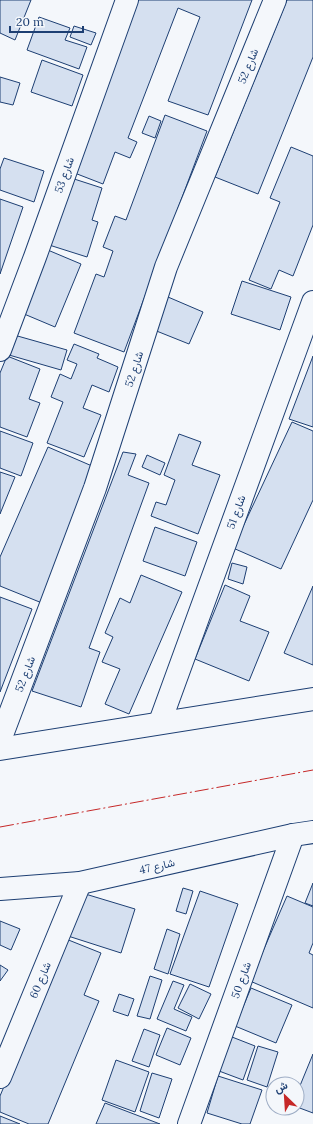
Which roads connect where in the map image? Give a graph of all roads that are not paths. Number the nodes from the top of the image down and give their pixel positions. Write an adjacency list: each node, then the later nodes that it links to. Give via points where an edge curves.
1 (127, 0): 4 (street, شارع 53, via 36,257)
2 (275, 0): 7 (street, شارع 52, via 166,267 95,488)
3 (313, 302): 6 (street, شارع 51)
4 (0, 350)
5 (313, 698): 6 (street)
6 (160, 722): 8 (street)
7 (0, 740)
8 (0, 749)
9 (303, 834): 10 (street, شارع 47); 13 (street, شارع 50)
10 (80, 883): 11 (street, شارع 47); 12 (street, شارع 60)
11 (0, 889)
12 (0, 1077)
13 (189, 1124)

